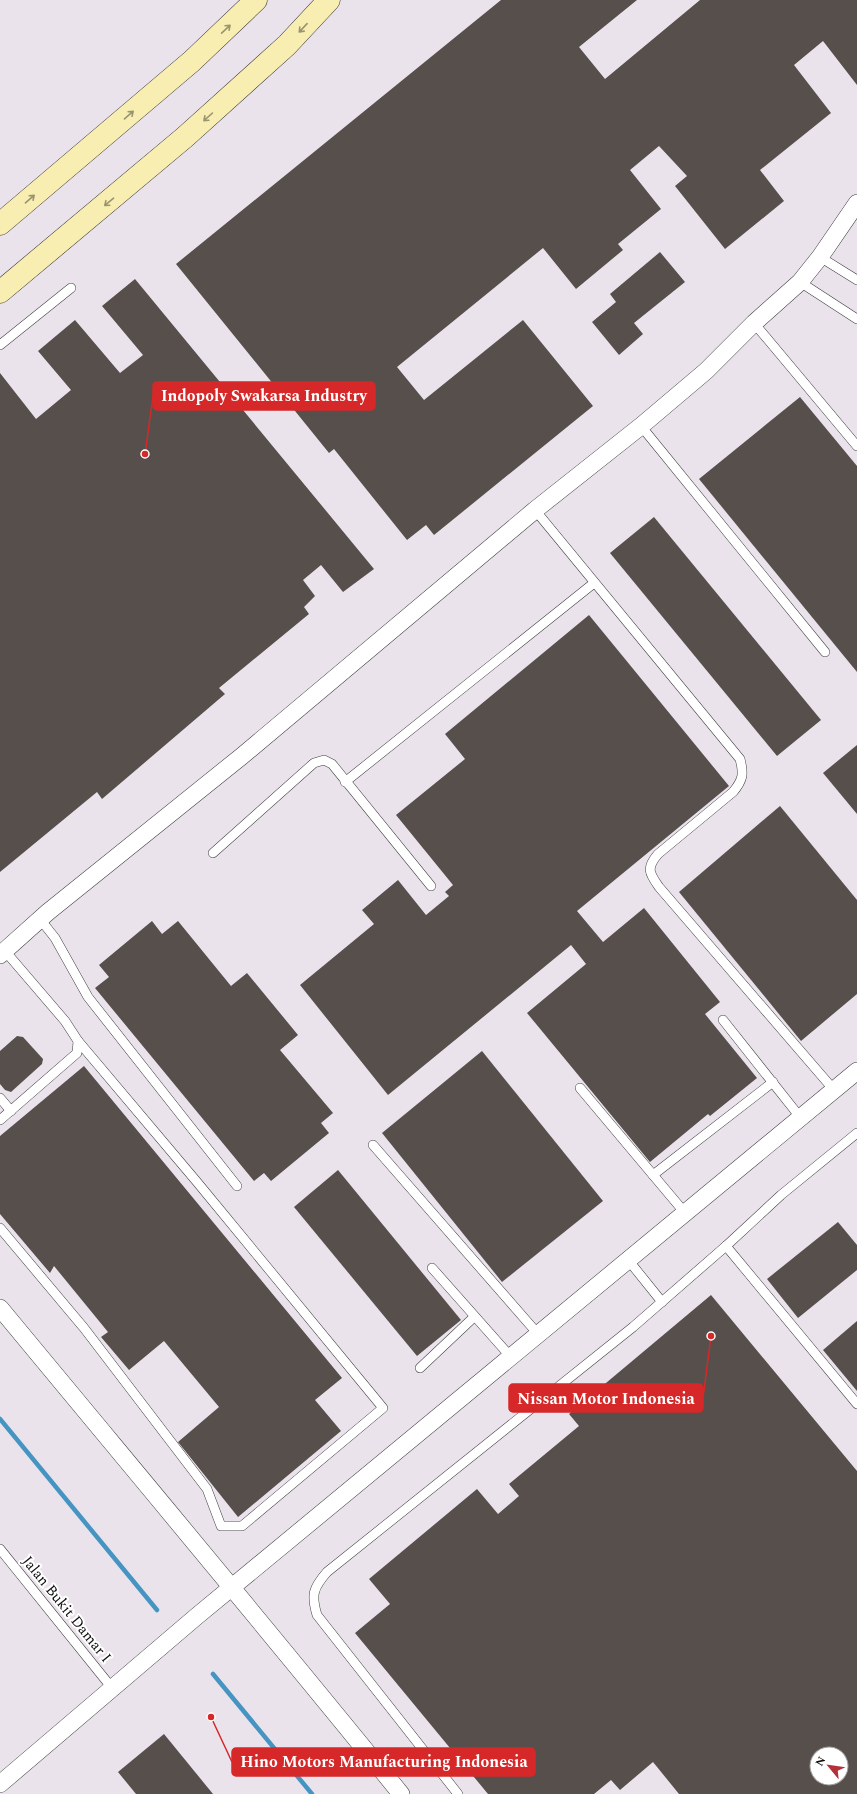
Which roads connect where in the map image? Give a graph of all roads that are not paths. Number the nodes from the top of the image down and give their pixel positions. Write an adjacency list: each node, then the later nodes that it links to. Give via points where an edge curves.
1 (256, 0): 4 (street, one-way to 1, via 192,60)
2 (329, 0): 9 (street, one-way to 9, via 287,45 185,137)
3 (857, 203): 5 (street)
4 (0, 224)
5 (820, 257): 6 (lane); 7 (street)
6 (857, 280)
7 (800, 282): 10 (lane); 11 (street)
8 (71, 288): 12 (lane)
9 (0, 292)
10 (857, 319)
11 (754, 323): 13 (street, via 706,371); 14 (lane)
12 (0, 345)
13 (641, 426): 15 (street); 17 (lane)
14 (857, 446)
15 (535, 510): 16 (lane); 21 (street, via 242,756)
16 (594, 583): 18 (lane); 28 (lane, via 740,759 743,771 740,783 733,792 658,854 649,868 651,876)
17 (825, 652)
18 (345, 782): 19 (lane, via 332,764 324,760 314,763); 20 (lane)
19 (213, 853)
20 (431, 886)
21 (40, 919): 22 (street); 36 (lane, via 55,938 88,997)
22 (2, 953): 24 (lane, via 65,1021)
23 (723, 1020): 26 (lane)
24 (78, 1041): 30 (lane, via 77,1053); 38 (lane, via 384,1408 242,1526 221,1526 207,1489 84,1328)
25 (857, 1071): 28 (street)
26 (773, 1082): 31 (lane); 35 (lane)
27 (580, 1088): 35 (lane)
28 (834, 1090): 31 (street)
29 (0, 1098): 30 (lane)
30 (11, 1111): 32 (lane)
31 (800, 1117): 37 (street)
32 (0, 1120)
33 (857, 1133): 39 (lane, via 781,1194)
34 (373, 1145): 45 (lane)
35 (654, 1175): 37 (lane)
36 (237, 1186)
37 (685, 1213): 40 (street)
38 (0, 1228)
39 (726, 1246): 42 (lane); 48 (lane)
40 (629, 1261): 42 (lane); 45 (street)
41 (432, 1268): 44 (lane)
42 (662, 1302): 54 (lane, via 327,1572 314,1591 313,1601 317,1615)
43 (0, 1308): 50 (street)
44 (474, 1317): 46 (lane); 47 (lane)
45 (538, 1334): 46 (street)
46 (510, 1356): 50 (street)
47 (420, 1368)
48 (857, 1404)
49 (0, 1549): 51 (lane, Jalan Bukit Damar I)
50 (233, 1588): 51 (street); 53 (street)
51 (112, 1688): 52 (street)
52 (0, 1784)
53 (401, 1794)
54 (458, 1794)

